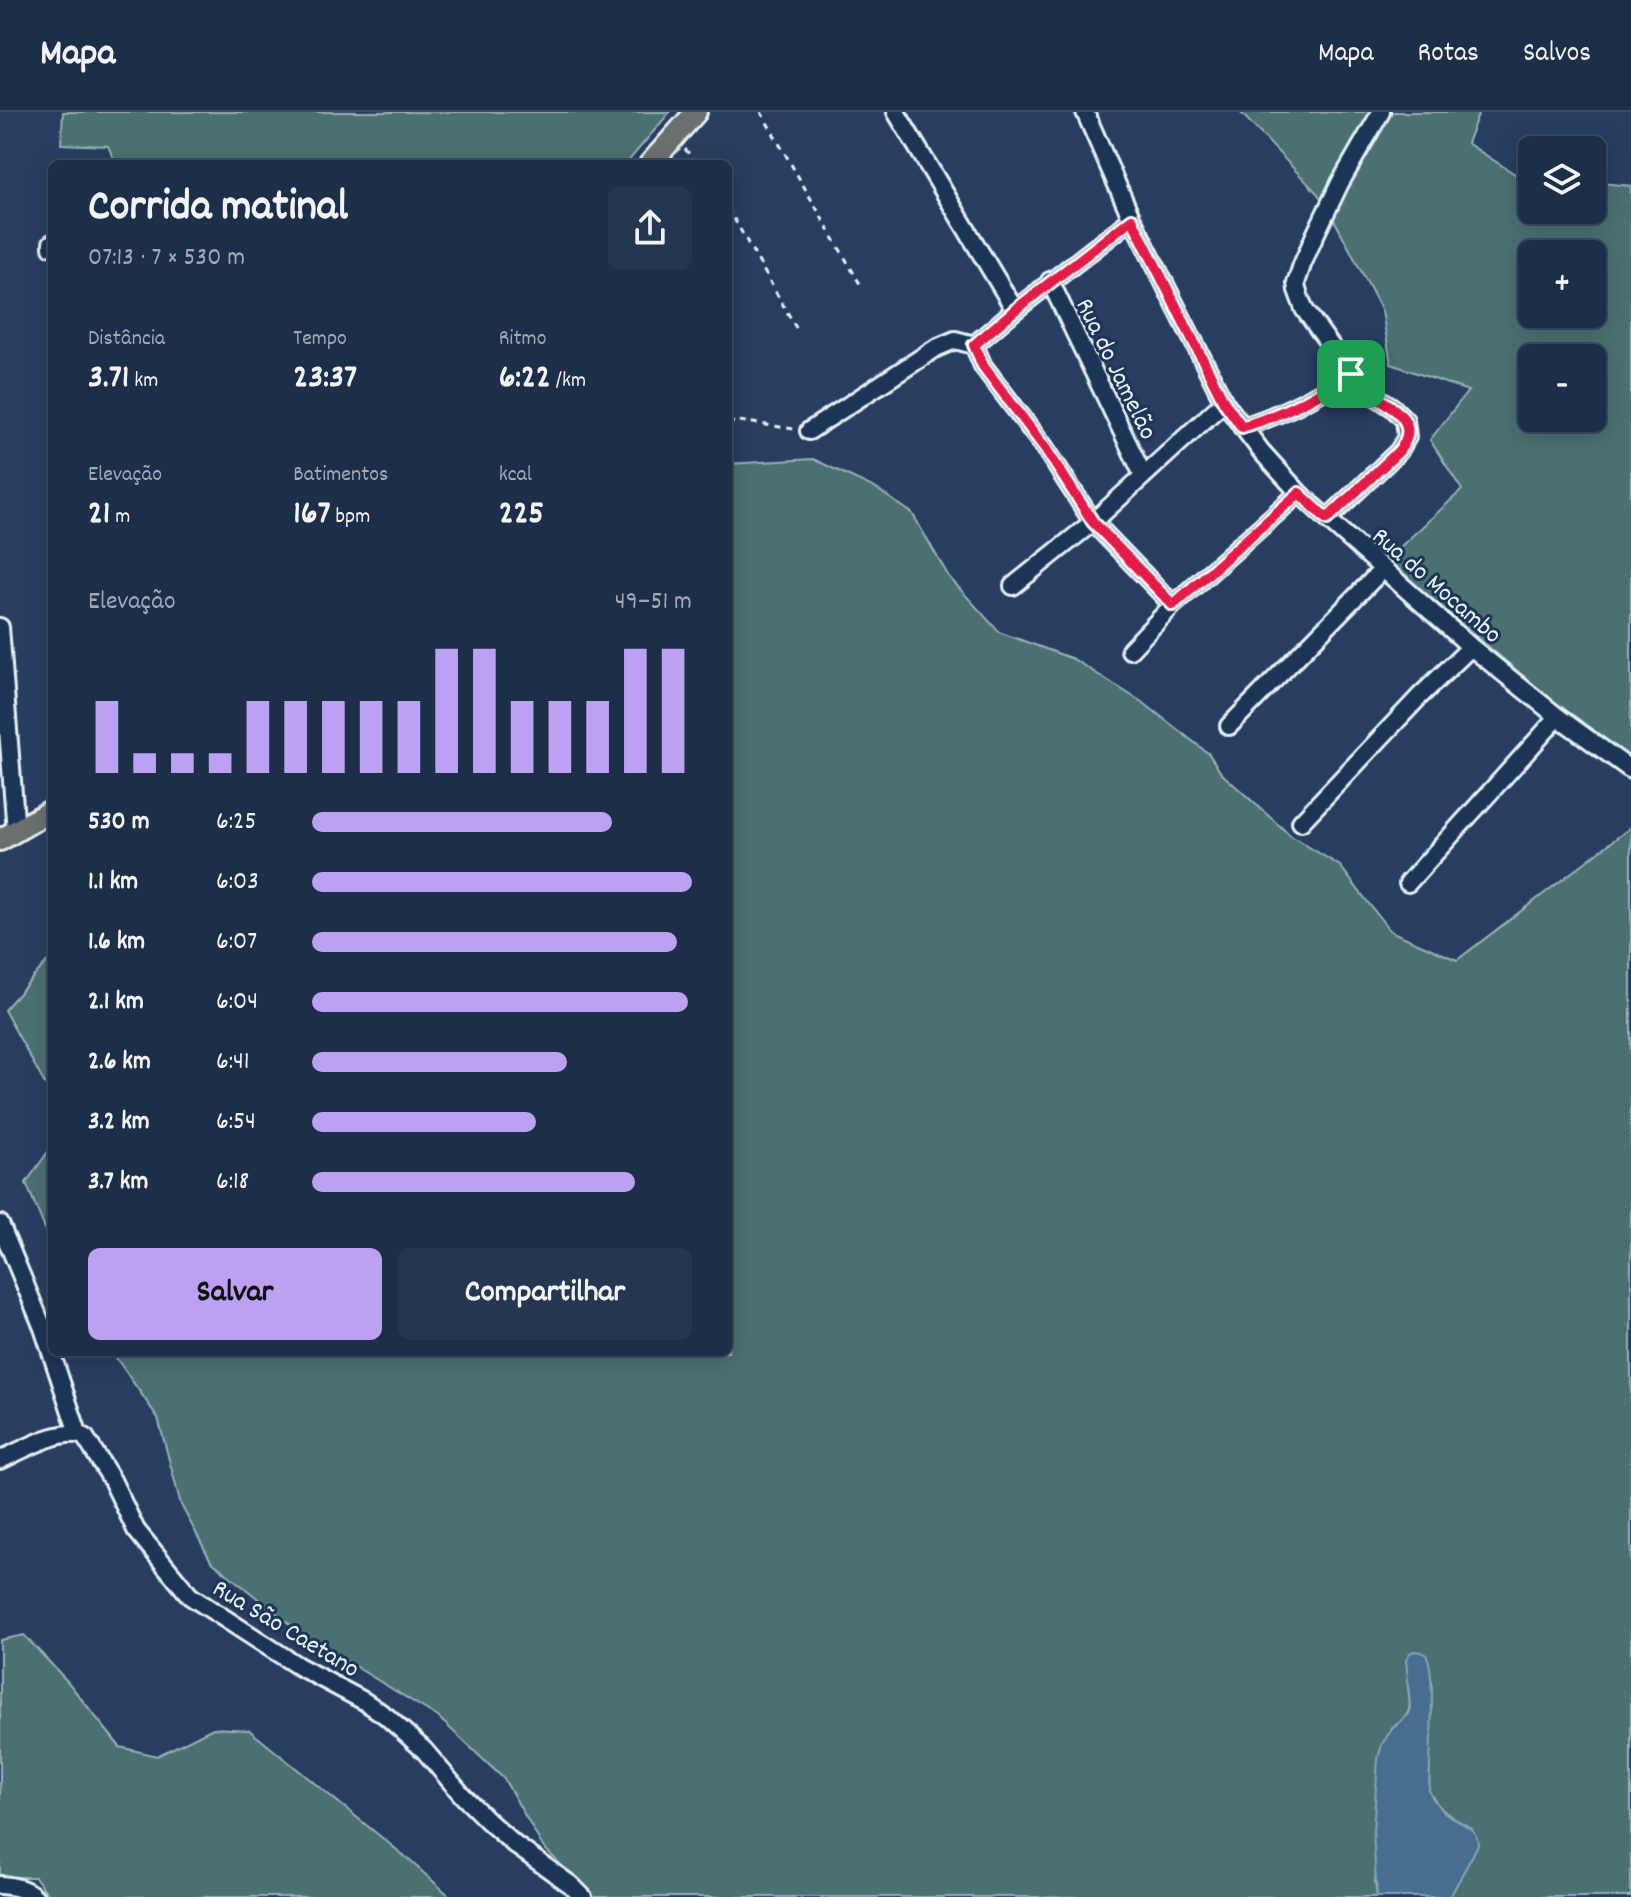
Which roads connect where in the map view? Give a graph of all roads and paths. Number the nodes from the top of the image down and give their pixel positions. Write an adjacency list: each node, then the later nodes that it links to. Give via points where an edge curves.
1 (696, 112): 6 (main road)
2 (761, 112): 10 (path)
3 (896, 112): 11 (street)
4 (1085, 112): 8 (street, Rua do Mocambo)
5 (1381, 112): 14 (street, via 1340,183 1296,283 1304,309)
6 (654, 160)
7 (732, 215): 12 (path)
8 (1132, 219): 9 (street); 15 (street, Rua do Mocambo)
9 (1050, 281): 11 (street); 19 (street, Rua do Jamelão)
10 (860, 284)
11 (1015, 310): 13 (street)
12 (799, 333)
13 (974, 345): 18 (street, via 955,340 936,348); 22 (street, via 983,366)
14 (1351, 374): 17 (street, via 1318,396); 21 (street, via 1400,414 1407,437 1399,451)
15 (1224, 402): 17 (street, Rua do Mocambo); 19 (street)
16 (732, 422): 18 (path)
17 (1242, 427): 20 (street, Rua do Mocambo)
18 (809, 431)
19 (1143, 475): 22 (street)
20 (1299, 493): 21 (street, Rua do Mocambo); 25 (street)
21 (1327, 519): 23 (street, Rua do Mocambo)
22 (1093, 522): 24 (street); 25 (street)
23 (1383, 569): 27 (street, Rua do Mocambo); 30 (street)
24 (1013, 586)
25 (1173, 605): 28 (street)
26 (0, 627): 34 (street)
27 (1471, 647): 29 (street, Rua do Mocambo); 33 (street)
28 (1130, 650)
29 (1558, 717): 31 (street, Rua do Mocambo); 35 (street)
30 (1229, 726)
31 (1631, 770)
32 (48, 812): 34 (main road)
33 (1301, 822)
34 (8, 836)
35 (1408, 883)
36 (0, 1224): 37 (street, Rua São Caetano)
37 (48, 1343)
38 (52, 1356): 39 (street, Rua São Caetano)
39 (78, 1433): 40 (street); 42 (street, Rua São Caetano, via 90,1443 136,1530 190,1596 386,1716 488,1821)
40 (0, 1460)
41 (0, 1885): 43 (street)
42 (577, 1891)
43 (35, 1897)

